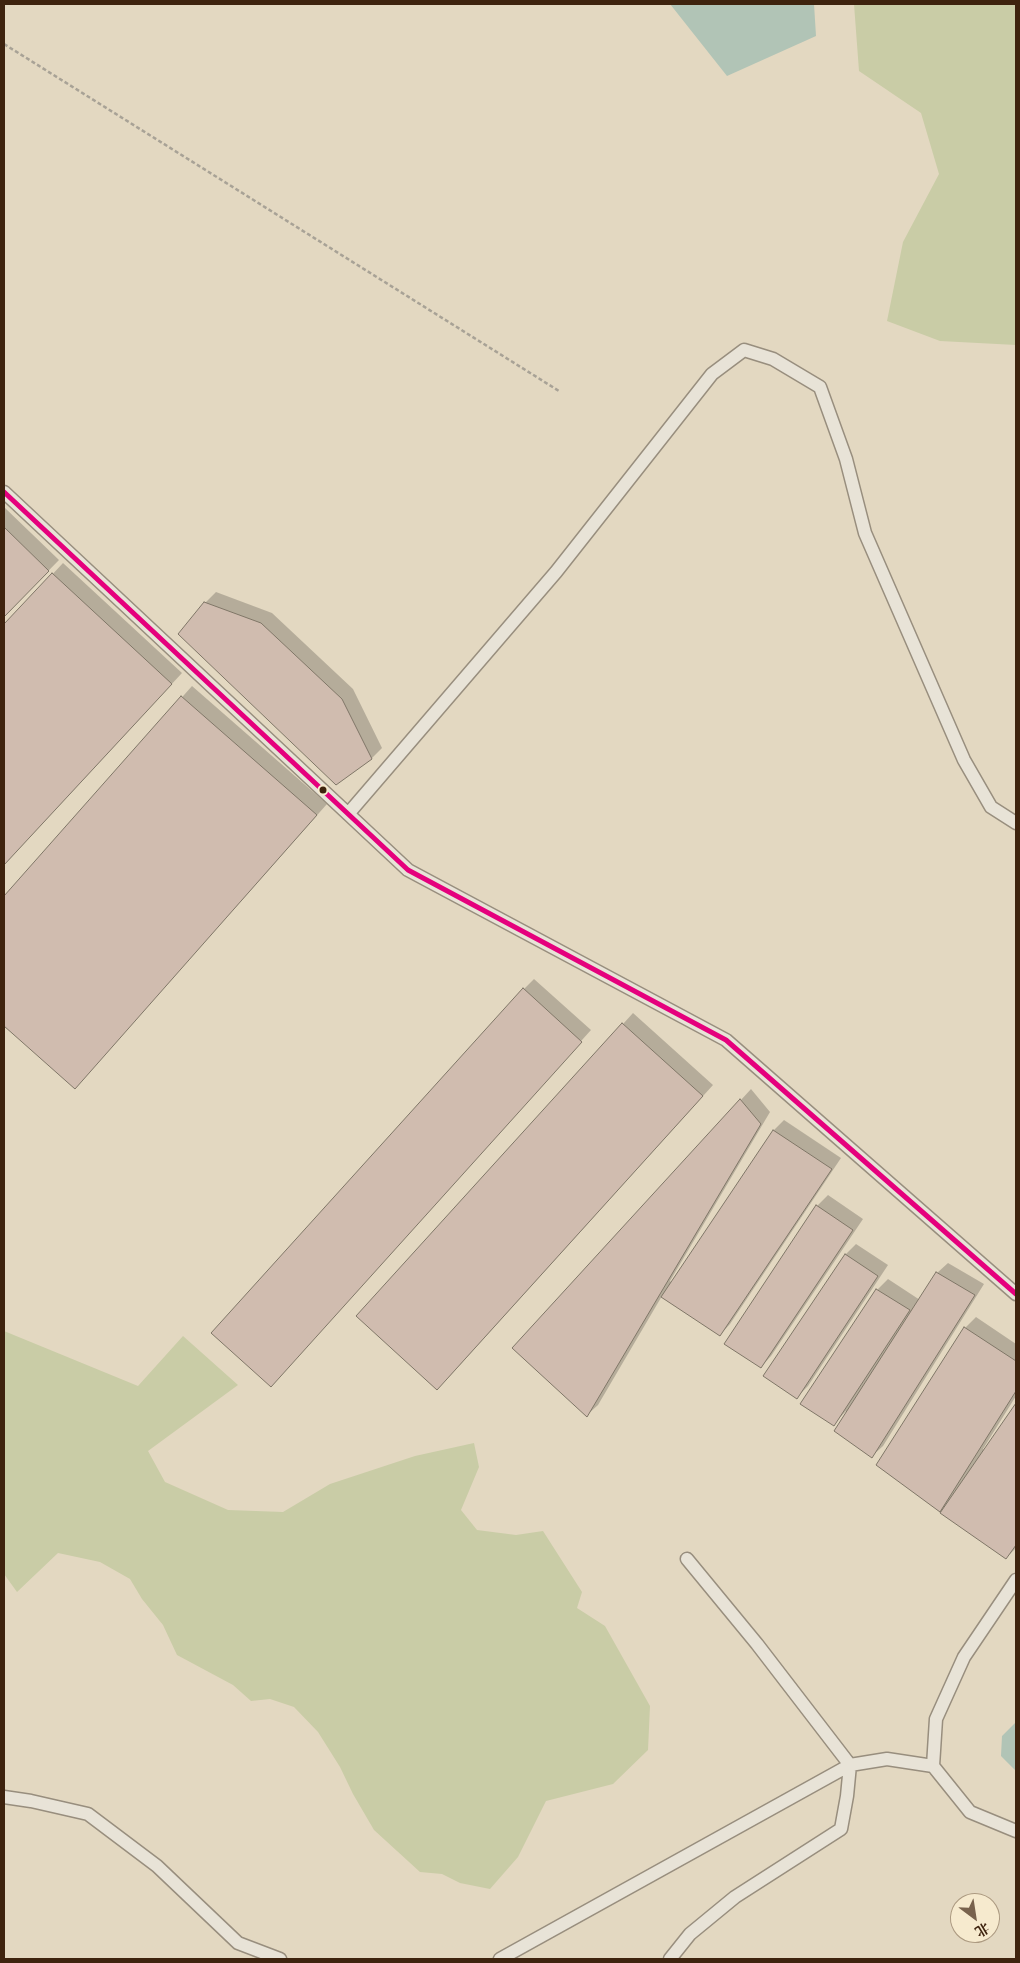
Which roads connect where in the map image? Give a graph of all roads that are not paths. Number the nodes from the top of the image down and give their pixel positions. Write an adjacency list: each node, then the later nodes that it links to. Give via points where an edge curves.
1 (4, 492): 2 (street)
2 (348, 814): 3 (street, via 556,572 712,374 744,350 773,359 820,387 846,459 865,532 964,760 991,807); 4 (street, via 408,870 726,1040)
3 (1016, 823)
4 (1016, 1294)
5 (687, 1559): 7 (street)
6 (1016, 1580): 8 (street, via 964,1656 936,1719)
7 (850, 1765): 8 (street, via 887,1759); 11 (street); 14 (street, via 841,1829 735,1897 690,1934)
8 (933, 1766): 10 (street, via 970,1812)
9 (4, 1797): 12 (street, via 88,1814 157,1866 238,1944)
10 (1016, 1831)
11 (516, 1956): 13 (street)
12 (280, 1959)
13 (500, 1959)
14 (670, 1959)

